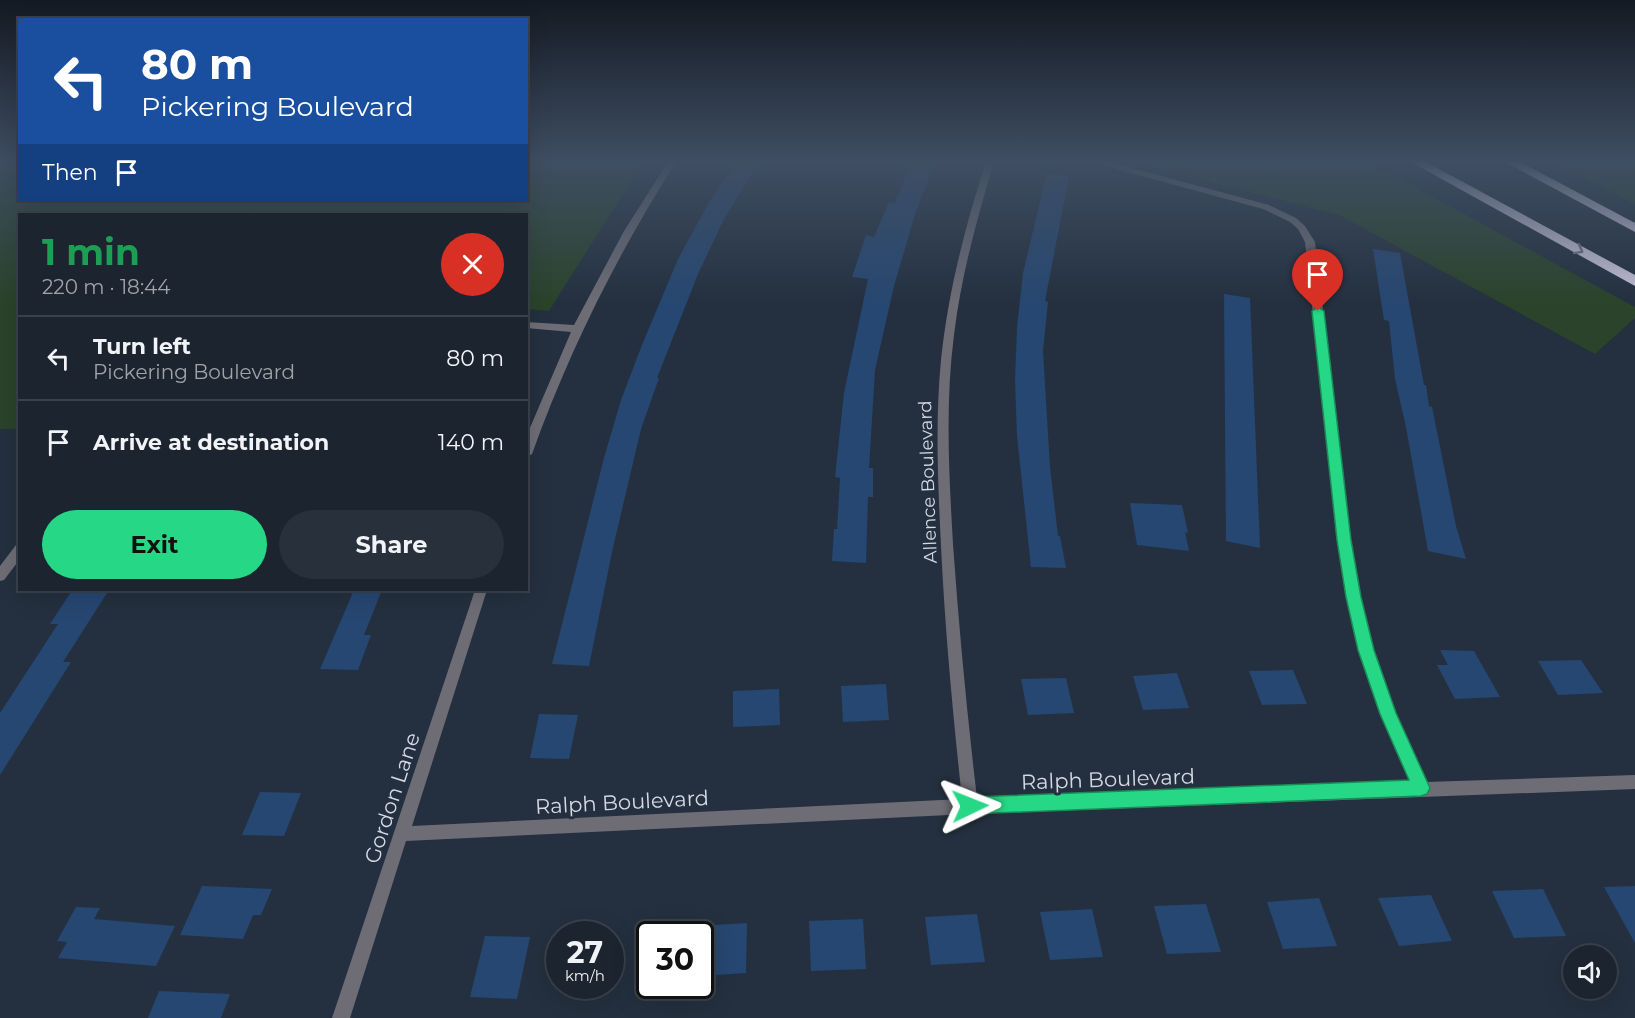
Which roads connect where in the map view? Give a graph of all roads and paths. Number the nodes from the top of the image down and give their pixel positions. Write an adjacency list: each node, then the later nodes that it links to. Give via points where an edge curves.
1 (643, 210): 9 (street)
2 (976, 210): 16 (street, Allence Boulevard, via 960,266 951,318 943,443 949,572)
3 (1271, 210): 15 (street, via 1293,220 1310,242 1353,597 1388,714)
4 (1504, 210): 7 (highway, one-way to 7)
5 (1600, 210): 6 (highway)
6 (1635, 228)
7 (1635, 281)
8 (528, 325): 9 (street)
9 (576, 329): 10 (street)
10 (528, 448)
11 (18, 552): 12 (street)
12 (0, 576)
13 (481, 591): 17 (street, Gordon Lane)
14 (1635, 782): 15 (street, Ralph Boulevard)
15 (1421, 788): 16 (street, Ralph Boulevard)
16 (970, 806): 17 (street, Ralph Boulevard)
17 (402, 834): 18 (street, Gordon Lane)
18 (341, 1018)

